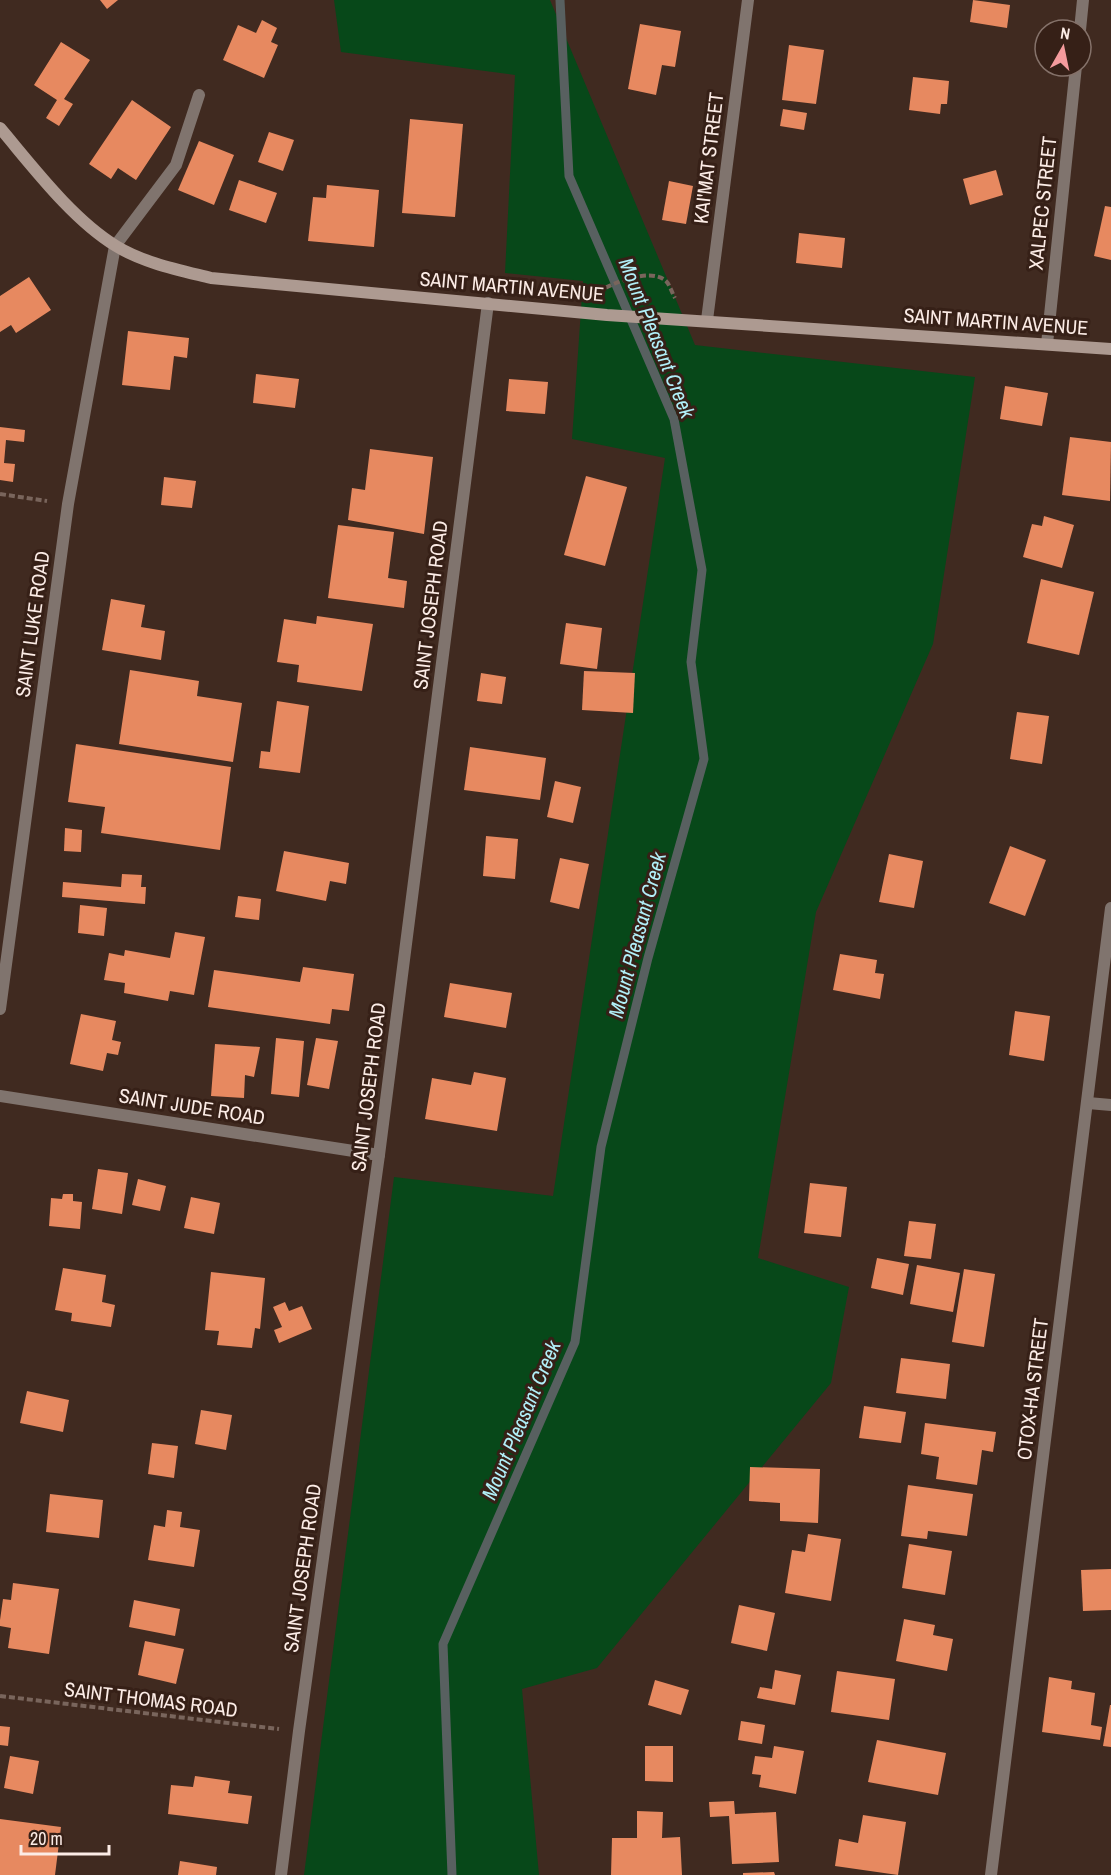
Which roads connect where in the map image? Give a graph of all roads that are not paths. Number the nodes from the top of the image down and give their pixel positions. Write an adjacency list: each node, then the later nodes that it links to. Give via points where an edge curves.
1 (748, 0): 9 (street, KAI'MAT STREET)
2 (1083, 0): 3 (street)
3 (1081, 18)
4 (1075, 78): 10 (street, XALPEC STREET)
5 (200, 95): 7 (street, via 176,165)
6 (0, 128): 7 (street, SAINT MARTIN AVENUE, via 76,213)
7 (115, 246): 8 (street, SAINT MARTIN AVENUE, via 159,265 211,278); 13 (street, SAINT LUKE ROAD, via 68,504)
8 (488, 303): 9 (street, SAINT MARTIN AVENUE); 17 (street, SAINT JOSEPH ROAD)
9 (707, 320): 10 (street, SAINT MARTIN AVENUE)
10 (1047, 344): 11 (street, SAINT MARTIN AVENUE)
11 (1111, 349)
12 (1111, 908): 15 (street, OTOX-HA STREET)
13 (0, 1009)
14 (0, 1096): 17 (street, SAINT JUDE ROAD)
15 (1088, 1103): 16 (street); 19 (street, OTOX-HA STREET)
16 (1111, 1105)
17 (379, 1155): 18 (street, SAINT JOSEPH ROAD)
18 (281, 1875)
19 (991, 1875)

